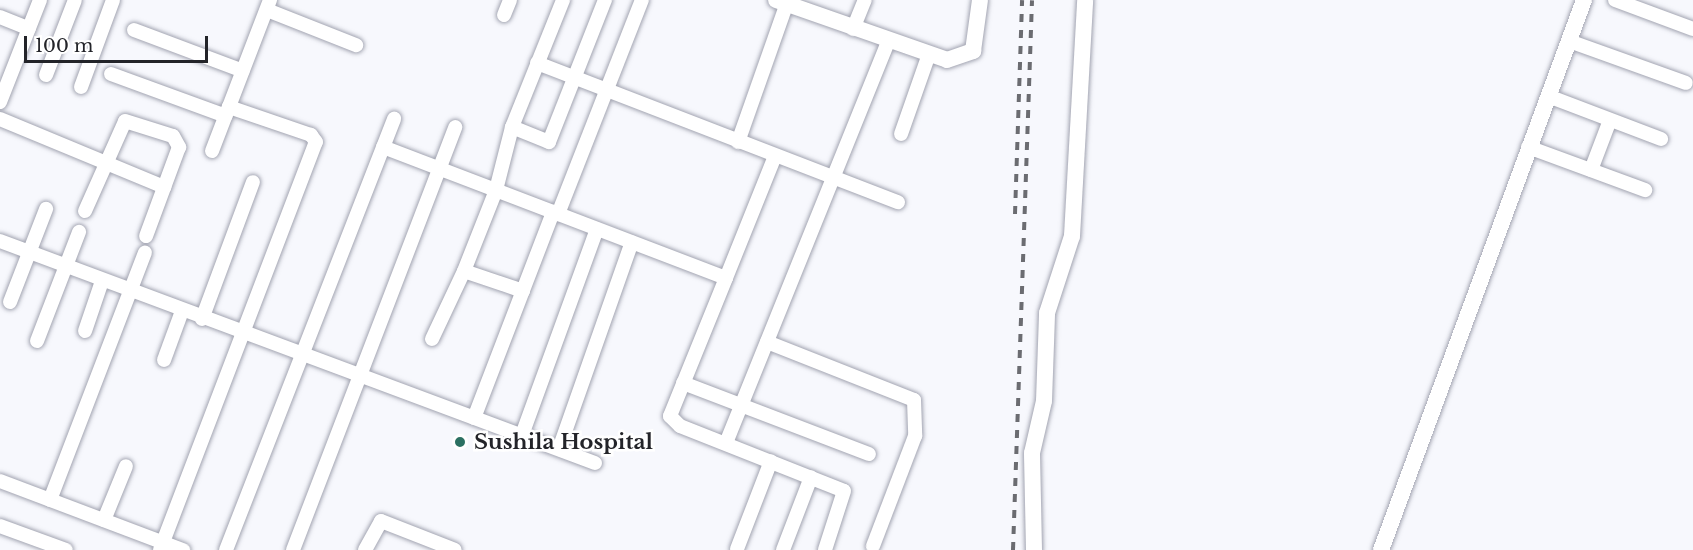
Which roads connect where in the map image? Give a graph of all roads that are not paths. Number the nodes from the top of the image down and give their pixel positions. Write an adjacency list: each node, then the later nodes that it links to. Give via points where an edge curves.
1 (40, 0): 18 (street)
2 (75, 0): 28 (street)
3 (113, 0): 32 (street)
4 (510, 0): 15 (street)
5 (563, 0): 25 (street)
6 (605, 0): 29 (street)
7 (642, 0): 31 (street)
8 (864, 0): 19 (street)
9 (980, 0): 24 (street, via 973,51 947,60)
10 (1085, 0): 110 (street, via 1072,236 1047,313 1044,401 1032,453)
11 (1584, 0): 21 (street)
12 (1615, 0): 17 (street)
13 (784, 1): 19 (street); 43 (street)
14 (268, 5): 23 (street); 26 (street)
15 (504, 15)
16 (0, 17): 18 (street)
17 (1692, 24)
18 (29, 29): 34 (street)
19 (853, 29): 22 (street)
20 (134, 30): 26 (street)
21 (1569, 42): 30 (street); 33 (street)
22 (888, 43): 24 (street); 51 (street)
23 (356, 45)
24 (928, 57): 41 (street)
25 (537, 63): 29 (street); 40 (street)
26 (243, 71): 35 (street)
27 (111, 74): 35 (street)
28 (46, 75)
29 (574, 76): 31 (street); 40 (street, via 549,142)
30 (1686, 83)
31 (607, 86): 43 (street); 59 (street)
32 (81, 87)
33 (1548, 96): 38 (street); 45 (street)
34 (0, 102)
35 (227, 112): 46 (street); 77 (street, via 311,135 316,142)
36 (394, 118): 44 (street)
37 (0, 119): 48 (street)
38 (1610, 120): 42 (street); 50 (street)
39 (455, 127): 49 (street)
40 (512, 127): 54 (street)
41 (901, 134)
42 (1661, 139)
43 (738, 142): 47 (street)
44 (383, 147): 49 (street); 81 (street)
45 (1528, 147): 50 (street); 111 (street)
46 (212, 151)
47 (775, 156): 51 (street); 69 (street)
48 (104, 166): 53 (street); 53 (street, via 122,125 137,122 180,142); 58 (street)
49 (439, 169): 54 (street); 83 (street)
50 (1591, 170): 55 (street)
51 (834, 177): 56 (street); 80 (street)
52 (253, 182): 75 (street)
53 (164, 187): 62 (street)
54 (496, 190): 59 (street); 68 (street)
55 (1645, 190)
56 (898, 202)
57 (46, 209): 65 (street)
58 (85, 211)
59 (556, 213): 60 (street); 71 (street)
60 (597, 229): 64 (street); 87 (street)
61 (79, 232): 67 (street)
62 (146, 236)
63 (0, 241): 65 (street)
64 (632, 242): 69 (street); 89 (street)
65 (29, 253): 67 (street); 73 (street)
66 (145, 253): 72 (street)
67 (65, 268): 70 (street); 79 (street)
68 (464, 272): 71 (street); 78 (street)
69 (726, 278): 84 (street)
70 (102, 281): 72 (street); 76 (street)
71 (523, 291): 86 (street)
72 (130, 292): 74 (street); 96 (street)
73 (10, 302)
74 (182, 311): 75 (street); 82 (street)
75 (202, 319): 77 (street)
76 (85, 331)
77 (242, 333): 81 (street); 99 (street)
78 (432, 339)
79 (37, 342)
80 (766, 342): 85 (street); 100 (street, via 914,400 915,436)
81 (299, 354): 83 (street); 104 (street)
82 (164, 360)
83 (358, 375): 86 (street); 105 (street)
84 (683, 383): 85 (street); 88 (street, via 672,420)
85 (741, 405): 88 (street); 90 (street)
86 (474, 418): 87 (street)
87 (522, 435): 89 (street)
88 (726, 443): 91 (street)
89 (559, 449): 92 (street)
90 (869, 454)
91 (771, 461): 94 (street); 101 (street)
92 (595, 463)
93 (126, 466): 97 (street)
94 (811, 477): 108 (street); 109 (street, via 845,495)
95 (0, 481): 96 (street)
96 (50, 500): 97 (street)
97 (104, 520): 99 (street)
98 (0, 526): 102 (street)
99 (162, 546): 103 (street)
100 (873, 546)
101 (736, 549)
102 (66, 550)
103 (183, 550)
104 (226, 550)
105 (293, 550)
106 (365, 550): 107 (street, via 381,521)
107 (455, 550)
108 (783, 550)
109 (825, 550)
110 (1034, 550)
111 (1381, 550)

